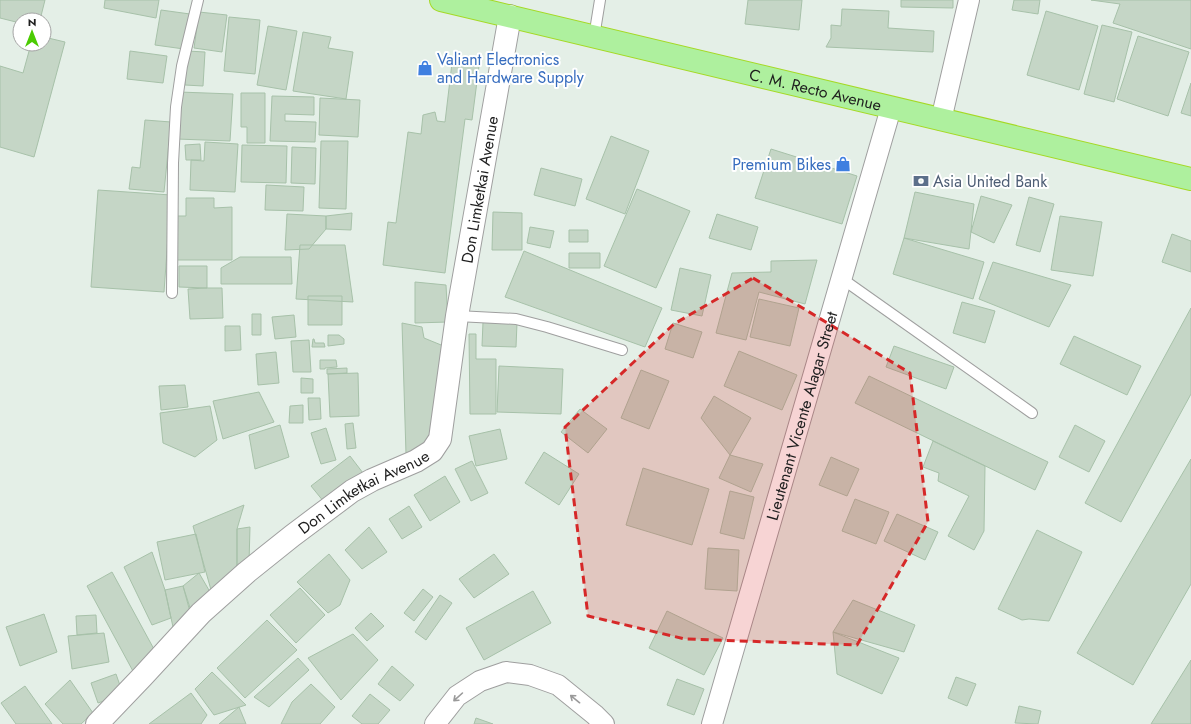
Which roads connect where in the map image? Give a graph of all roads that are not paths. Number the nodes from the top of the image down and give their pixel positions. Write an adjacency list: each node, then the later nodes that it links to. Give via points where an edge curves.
1 (198, 0): 11 (lane, via 182,66 176,107)
2 (441, 0): 5 (highway, C. M. Recto Avenue)
3 (600, 0): 6 (lane)
4 (969, 0): 8 (street)
5 (510, 16): 6 (highway, C. M. Recto Avenue); 12 (street, Don Limketkai Avenue)
6 (594, 36): 7 (highway, C. M. Recto Avenue)
7 (891, 108): 8 (highway, C. M. Recto Avenue); 10 (street, Lieutenant Vicente Alagar Street)
8 (941, 120): 9 (highway, C. M. Recto Avenue)
9 (1191, 180)
10 (842, 278): 14 (lane); 18 (street, Lieutenant Vicente Alagar Street)
11 (172, 293)
12 (457, 316): 13 (lane, via 516,319); 15 (street, Don Limketkai Avenue, via 440,439 432,451 352,491 247,572 201,613)
13 (622, 350)
14 (1032, 413)
15 (97, 724)
16 (435, 724): 17 (street, one-way to 16, via 558,685 530,675 506,672 480,681 457,696)
17 (604, 724)
18 (712, 724)

